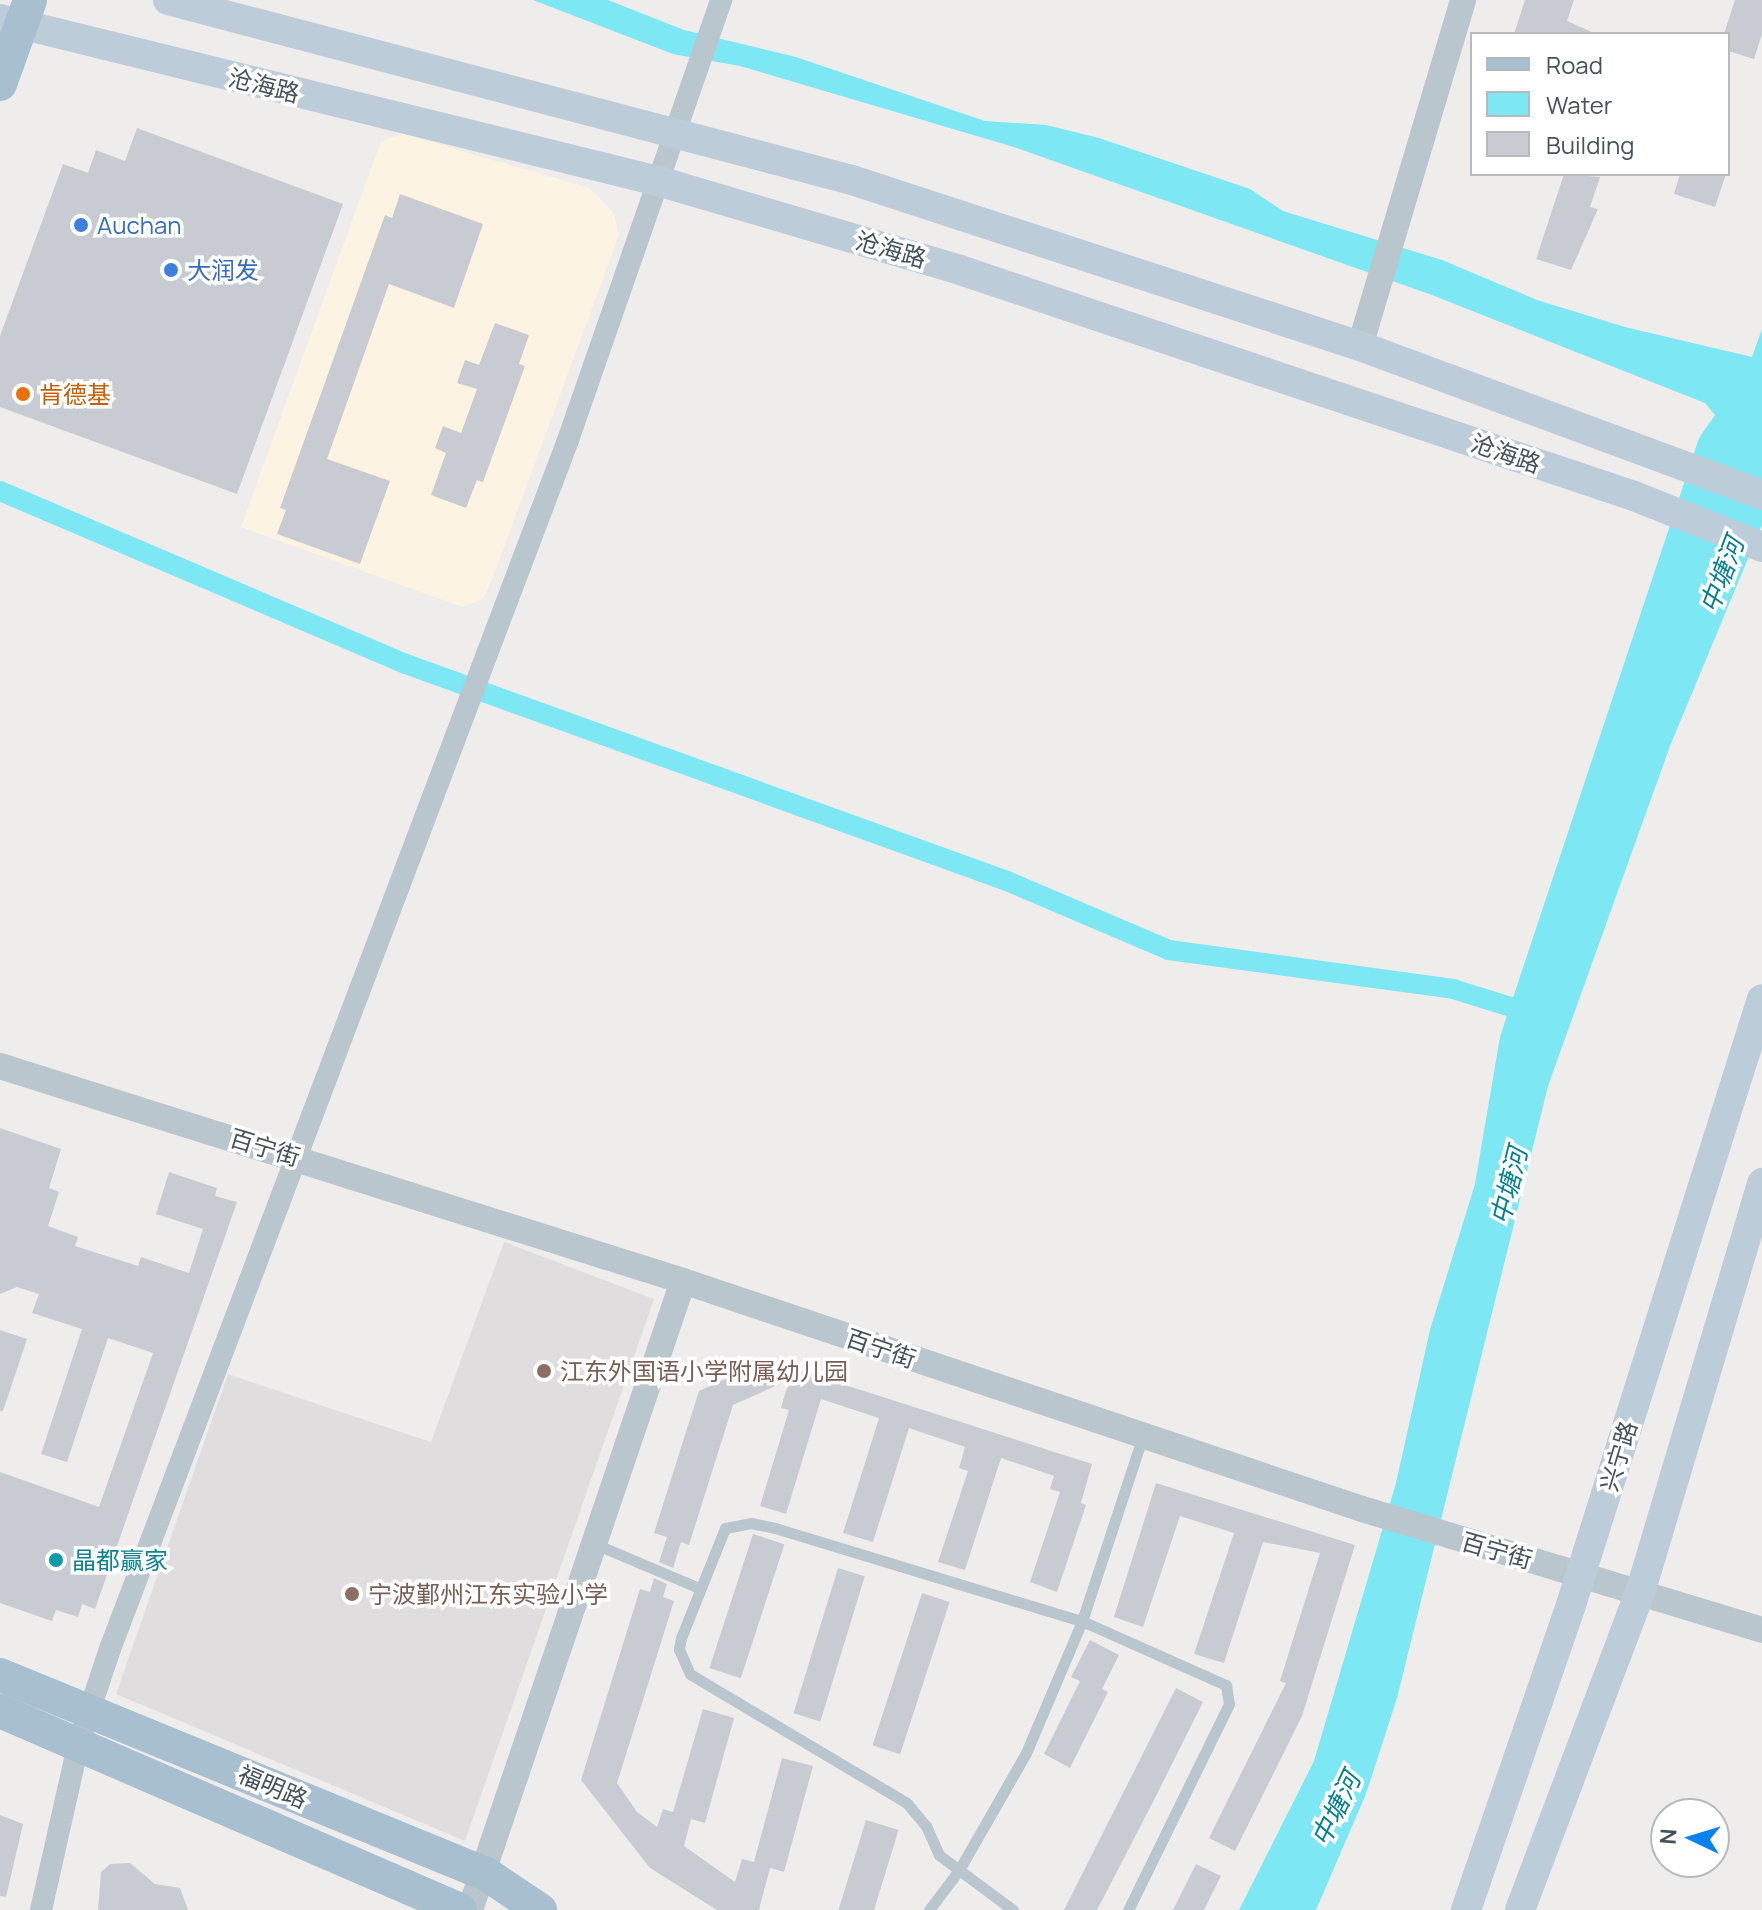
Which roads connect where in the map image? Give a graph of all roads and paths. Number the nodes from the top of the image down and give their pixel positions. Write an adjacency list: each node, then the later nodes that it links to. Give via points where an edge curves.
1 (168, 0): 6 (main road, 沧海路)
2 (1463, 0): 8 (street)
3 (17, 15): 5 (main road); 7 (main road, 沧海路)
4 (717, 18): 6 (street)
5 (0, 84)
6 (677, 132): 7 (street); 8 (main road, 沧海路, via 852,180)
7 (658, 181): 10 (main road, 沧海路, via 960,270 1682,515); 13 (street)
8 (1360, 346): 9 (main road, 沧海路)
9 (1762, 495)
10 (1762, 547)
11 (1762, 999): 18 (main road, 兴宁路)
12 (0, 1066): 13 (street, 百宁街)
13 (297, 1156): 15 (street, 百宁街); 24 (street)
14 (1762, 1183): 20 (main road)
15 (683, 1281): 16 (street, 百宁街); 17 (street)
16 (1143, 1436): 18 (street, 百宁街); 21 (lane)
17 (595, 1544): 19 (lane); 28 (street)
18 (1581, 1574): 20 (street, 百宁街); 36 (main road, 兴宁路)
19 (697, 1587): 21 (lane, via 725,1528 751,1523); 27 (lane, via 679,1649 690,1674 907,1803 939,1855)
20 (1640, 1593): 22 (street, 百宁街); 37 (main road)
21 (1082, 1621): 27 (lane, via 1026,1753); 35 (lane, via 1226,1685 1230,1694)
22 (1762, 1630)
23 (0, 1675): 24 (main road, 福明路)
24 (90, 1710): 26 (street); 28 (main road, 福明路)
25 (0, 1711): 26 (main road, 福明路)
26 (79, 1742): 29 (street); 30 (main road, 福明路)
27 (959, 1870): 33 (lane); 34 (lane)
28 (486, 1874): 31 (street); 32 (main road, 福明路)
29 (41, 1910)
30 (460, 1910)
31 (470, 1910)
32 (540, 1910)
33 (929, 1910)
34 (1013, 1910)
35 (1128, 1910)
36 (1466, 1910)
37 (1520, 1910)

